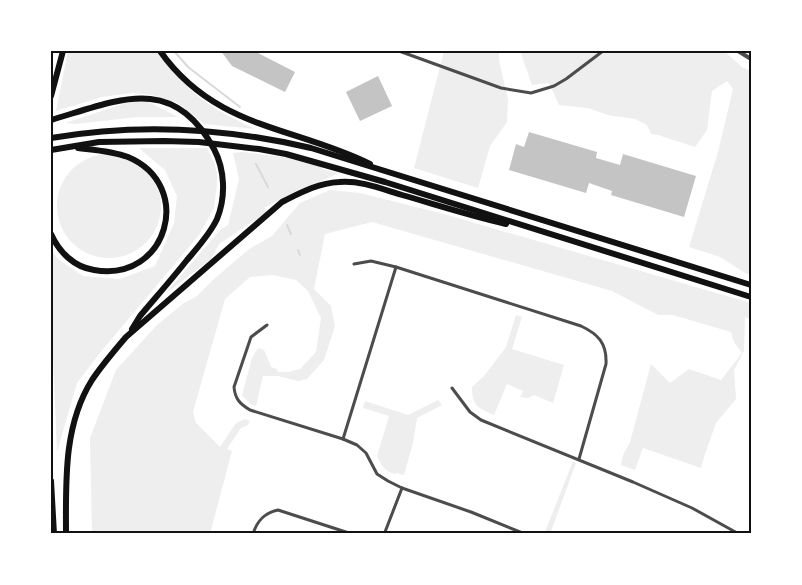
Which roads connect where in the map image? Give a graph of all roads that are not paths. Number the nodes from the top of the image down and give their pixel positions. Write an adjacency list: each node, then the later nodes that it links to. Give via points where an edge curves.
1 (63, 51): 7 (highway)
2 (160, 51): 12 (highway, via 181,77 223,108 261,125 351,154)
3 (399, 51): 4 (street, via 501,88 531,93 554,86)
4 (603, 51)
5 (738, 51): 6 (street)
6 (751, 59)
7 (51, 96)
8 (51, 120): 20 (highway, via 111,101 151,99 177,107 196,120 217,154 223,195 217,219)
9 (53, 138): 12 (highway, via 138,130 230,134 311,148)
10 (72, 147): 11 (highway); 13 (highway, via 116,153 147,168 161,186 165,199 164,231 159,243 140,263 114,272 90,270 66,257); 14 (highway, via 99,142 164,141 286,154)
11 (52, 150)
12 (387, 172): 17 (highway)
13 (51, 234)
14 (561, 238): 18 (highway); 20 (highway, via 470,216 384,189 349,182 327,183 282,202)
15 (354, 264): 16 (street, via 371,261)
16 (396, 267): 22 (street); 23 (street, via 581,326 598,337 605,350 606,364)
17 (751, 285)
18 (751, 297)
19 (267, 325): 22 (street, via 251,337 234,387 238,401 250,410)
20 (126, 337): 27 (highway, via 91,382 72,425)
21 (452, 388): 23 (street, via 481,420)
22 (343, 439): 25 (street, via 366,453 382,478)
23 (579, 459): 32 (street, via 692,508)
24 (51, 481): 26 (highway)
25 (402, 488): 30 (street); 31 (street)
26 (54, 534)
27 (66, 534)
28 (253, 534): 29 (street, via 262,516 278,510)
29 (352, 534)
30 (383, 534)
31 (525, 534)
32 (739, 534)

